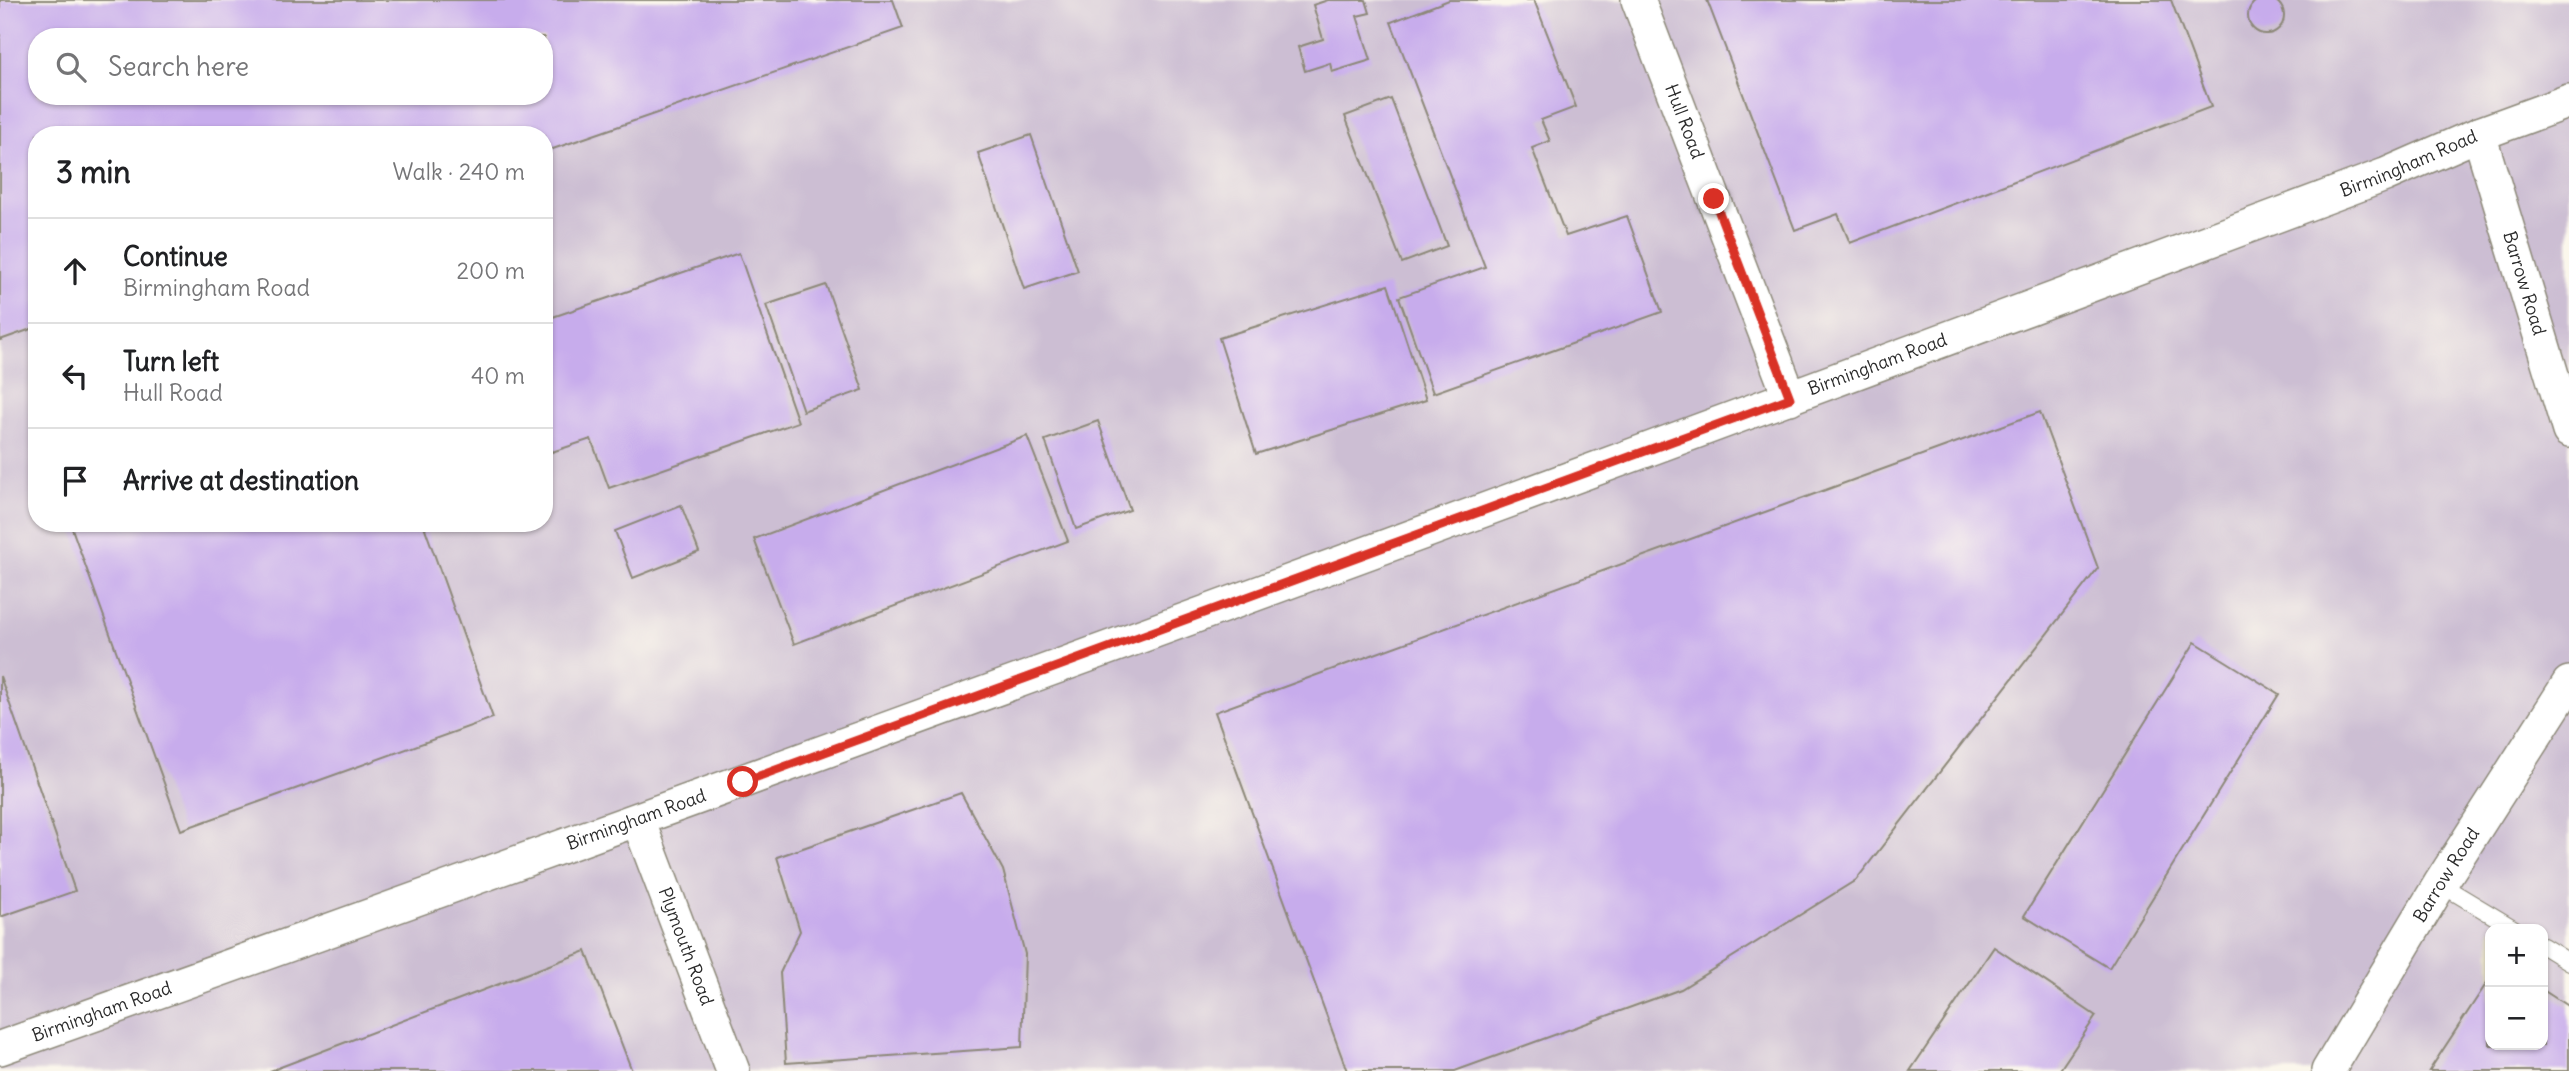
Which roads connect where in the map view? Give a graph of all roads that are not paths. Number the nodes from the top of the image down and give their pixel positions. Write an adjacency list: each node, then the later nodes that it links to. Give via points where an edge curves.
1 (1638, 0): 4 (street, Hull Road)
2 (2569, 102): 3 (street, Birmingham Road)
3 (2479, 134): 4 (street, Birmingham Road, via 2385,175); 5 (street, Barrow Road)
4 (1790, 398): 7 (street, Birmingham Road)
5 (2569, 431)
6 (2569, 683): 8 (street, Barrow Road)
7 (638, 820): 12 (street, Birmingham Road); 13 (street, Plymouth Road)
8 (2440, 884): 9 (lane); 14 (street, Barrow Road)
9 (2507, 924)
10 (2548, 949): 11 (lane)
11 (2569, 961)
12 (0, 1048)
13 (733, 1071)
14 (2328, 1071)

